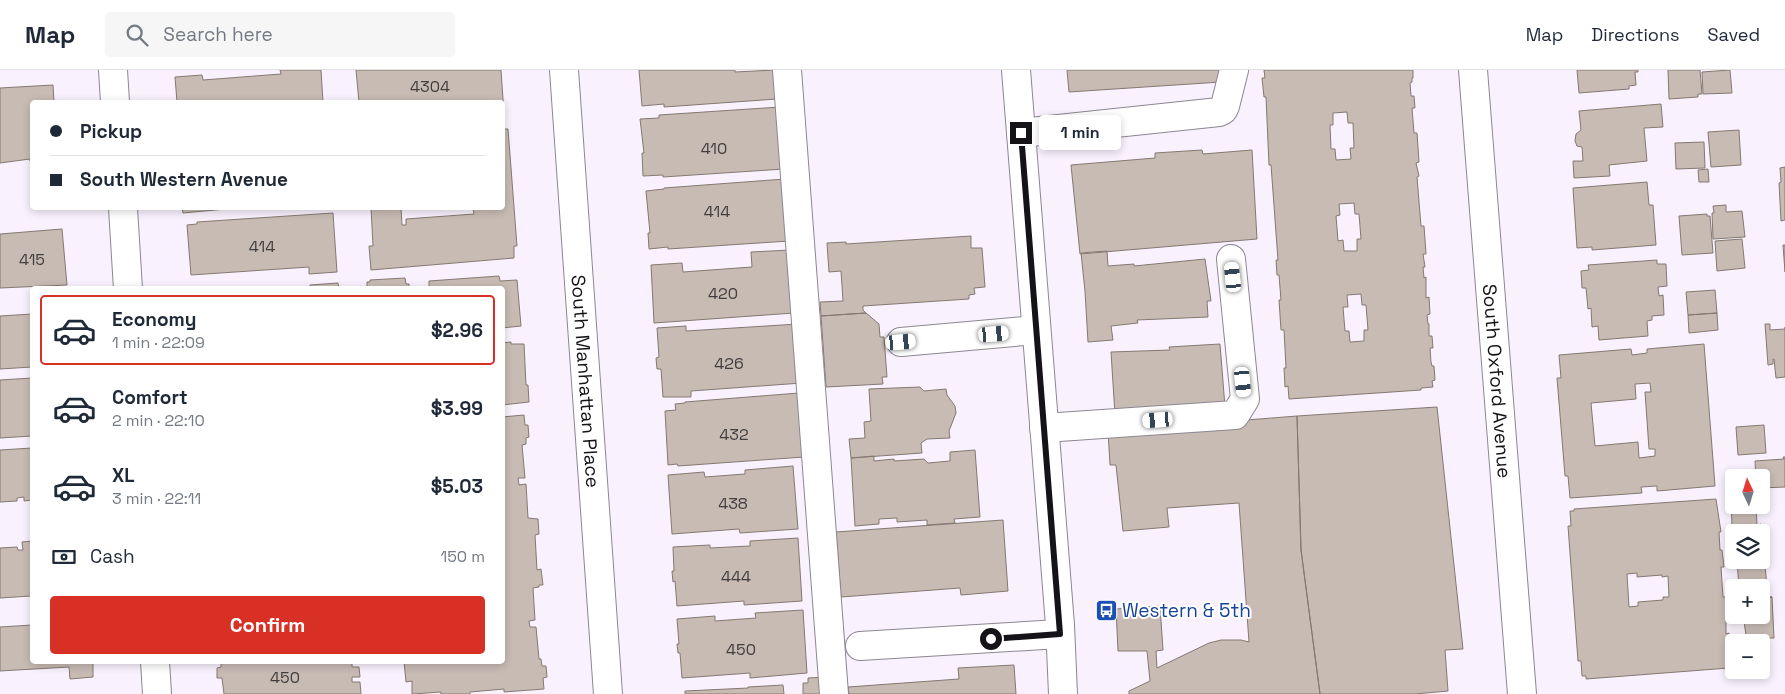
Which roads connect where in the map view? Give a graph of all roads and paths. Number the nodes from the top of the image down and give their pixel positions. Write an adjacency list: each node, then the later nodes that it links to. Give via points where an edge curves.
1 (113, 70): 7 (street)
2 (564, 70): 19 (street, South Manhattan Place)
3 (787, 70): 20 (street)
4 (1016, 70): 8 (street)
5 (1234, 70): 8 (street, via 1225,106 1218,112)
6 (1473, 70): 22 (street, South Oxford Avenue)
7 (115, 100)
8 (1021, 133): 12 (street)
9 (123, 210): 11 (street)
10 (1231, 259): 14 (street, via 1245,399 1235,415)
11 (128, 286)
12 (1036, 330): 13 (street); 14 (street)
13 (901, 342)
14 (1044, 428): 15 (street)
15 (1060, 634): 16 (street); 21 (street)
16 (860, 646)
17 (154, 664): 18 (street)
18 (157, 694)
19 (608, 694)
20 (834, 694)
21 (1063, 694)
22 (1522, 694)

